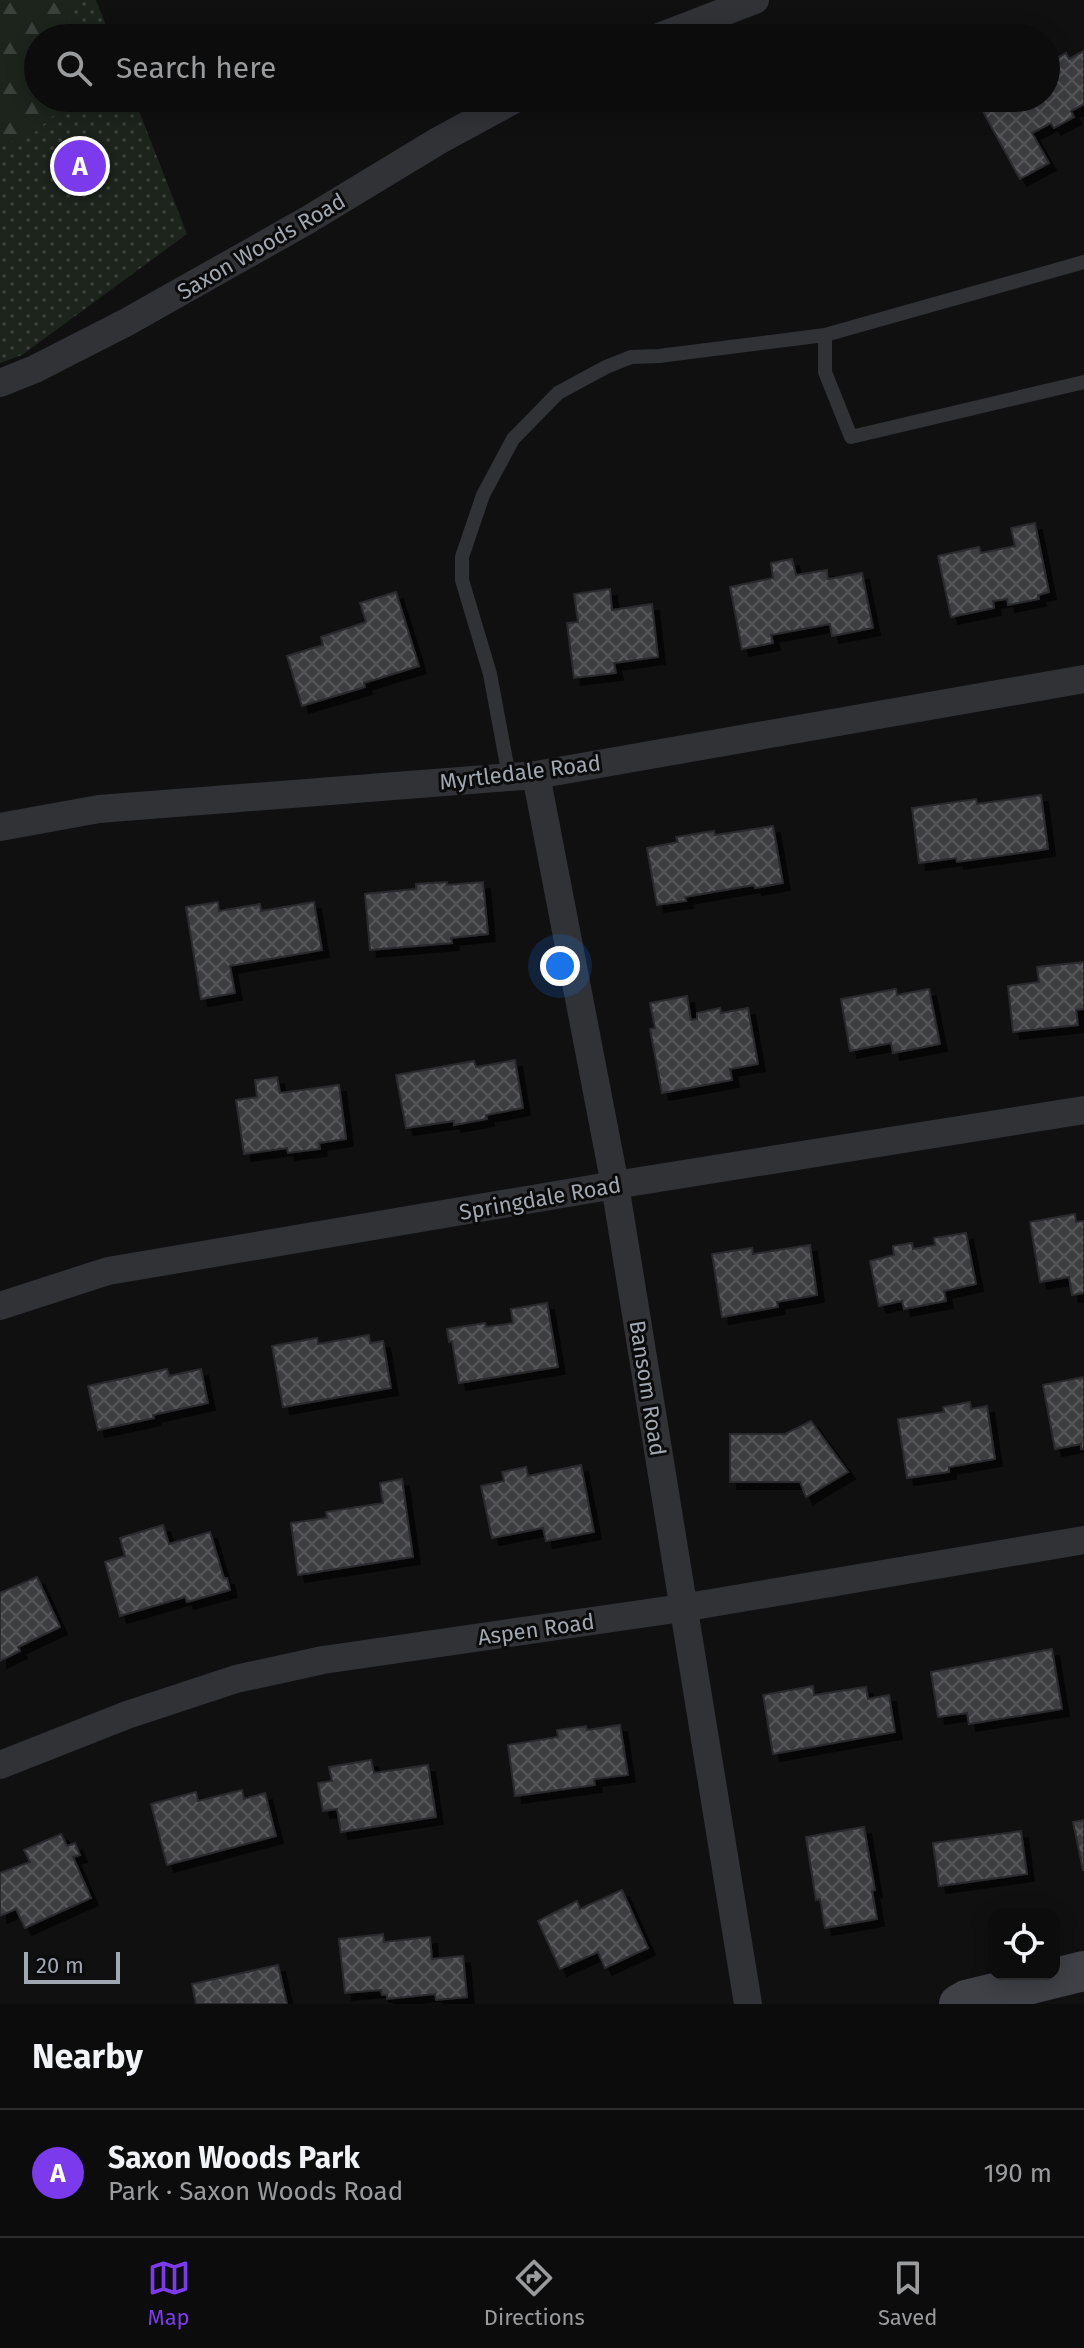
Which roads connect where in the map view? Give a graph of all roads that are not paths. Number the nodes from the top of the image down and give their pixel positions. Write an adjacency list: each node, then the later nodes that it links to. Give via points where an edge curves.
1 (755, 0): 2 (street)
2 (692, 24)
3 (491, 112): 7 (street, Saxon Woods Road, via 127,322)
4 (1084, 262): 5 (lane)
5 (825, 335): 6 (lane, via 825,372 851,437); 9 (lane, via 631,357 558,393 513,439 483,495 462,557 462,580)
6 (1084, 382)
7 (0, 383)
8 (1084, 679): 9 (street, Myrtledale Road)
9 (523, 775): 10 (street, Myrtledale Road, via 99,809); 12 (street, Bansom Road)
10 (0, 827)
11 (1084, 1110): 12 (street, Springdale Road)
12 (615, 1185): 13 (street, Springdale Road, via 108,1271); 15 (street, Bansom Road)
13 (0, 1306)
14 (1084, 1540): 15 (street, Aspen Road)
15 (682, 1608): 16 (street, Aspen Road, via 323,1660 236,1679); 18 (street, Bansom Road)
16 (0, 1765)
17 (1084, 1971): 19 (main road)
18 (748, 2004)
19 (959, 2004)

